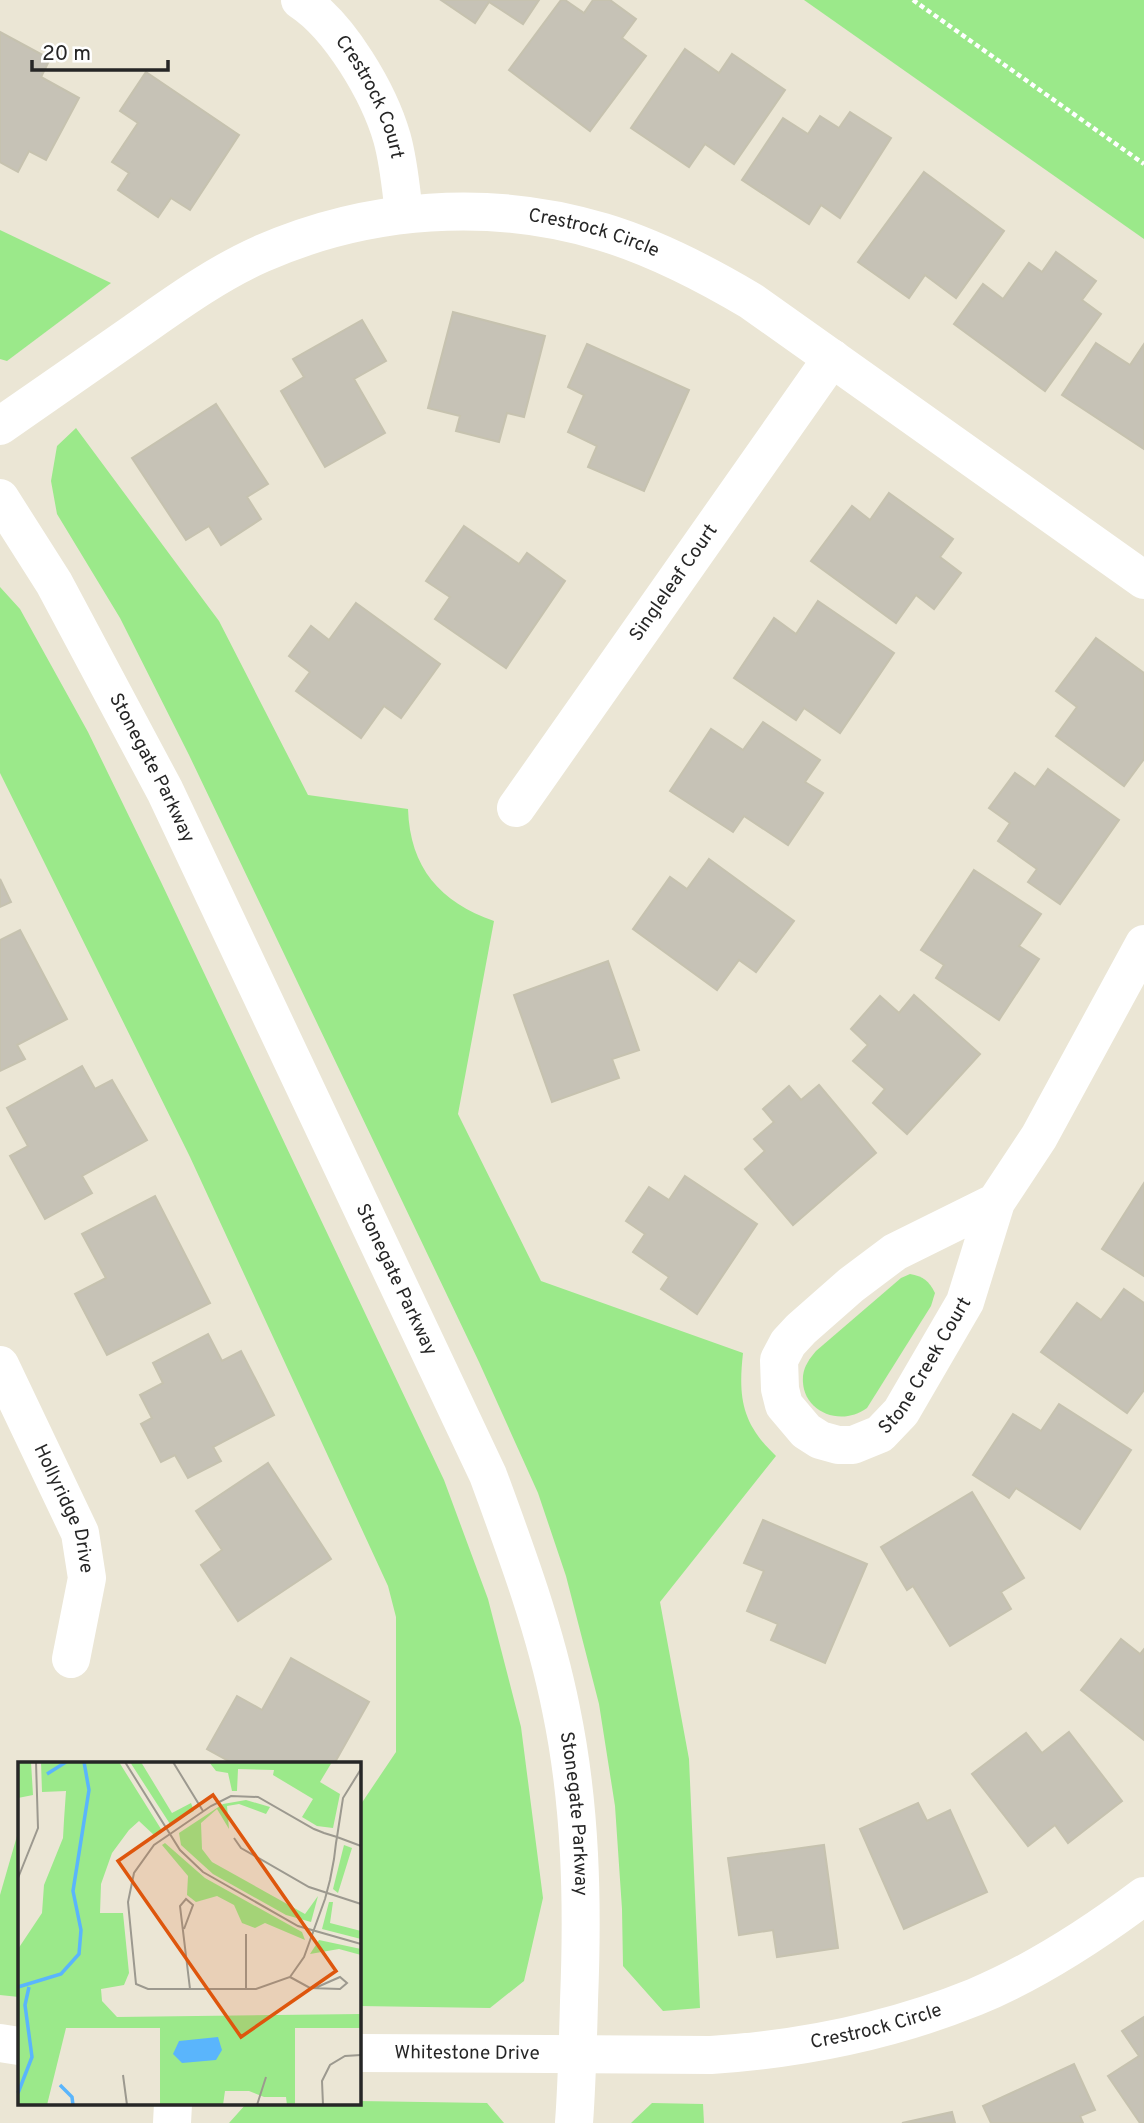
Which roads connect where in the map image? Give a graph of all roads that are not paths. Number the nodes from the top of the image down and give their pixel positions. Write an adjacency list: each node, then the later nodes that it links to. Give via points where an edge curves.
1 (300, 0): 2 (street, Crestrock Court, via 335,33 363,70 392,137)
2 (404, 214): 3 (street, Crestrock Circle, via 508,215 603,232 698,270); 4 (street, Crestrock Circle, via 332,230 259,255 184,297)
3 (832, 358): 6 (street, Crestrock Circle); 7 (street, Singleleaf Court)
4 (0, 426)
5 (0, 498): 16 (street, Stonegate Parkway, via 61,595 165,791 488,1475 517,1553 561,1707 570,1758 581,1867)
6 (1144, 580)
7 (516, 808)
8 (1144, 944): 9 (street, Stone Creek Court, via 1039,1137)
9 (996, 1202): 9 (street, Stone Creek Court, via 895,1252 788,1343 779,1360 780,1389 784,1405 806,1431 820,1440 853,1445 880,1434 901,1412 965,1302)
10 (0, 1365): 11 (street, Hollyridge Drive, via 80,1533 87,1578)
11 (71, 1659)
12 (1144, 1896): 16 (street, Crestrock Circle, via 1040,1965 977,1996 904,2021 766,2051)
13 (0, 2043): 14 (street)
14 (18, 2046)
15 (360, 2053): 16 (street, Whitestone Drive)
16 (578, 2055): 17 (street, Stonegate Parkway)
17 (574, 2123)

